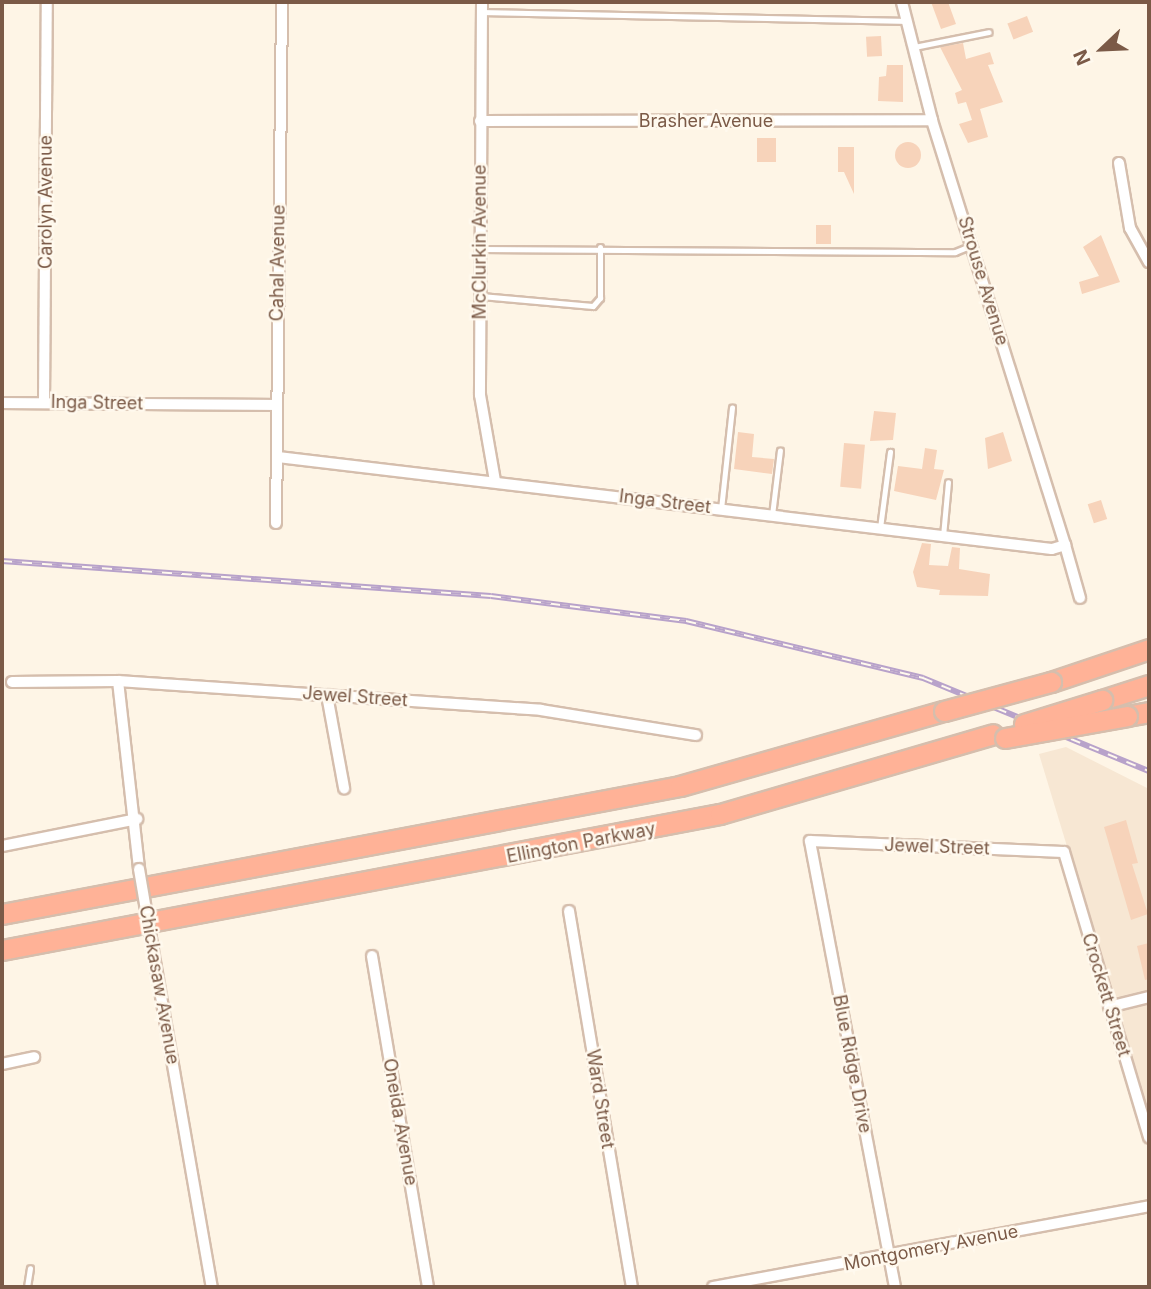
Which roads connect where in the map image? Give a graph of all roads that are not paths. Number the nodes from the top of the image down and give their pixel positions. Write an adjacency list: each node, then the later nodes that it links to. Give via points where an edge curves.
1 (47, 2): 16 (street, Carolyn Avenue)
2 (282, 2): 18 (street, Cahal Avenue)
3 (902, 2): 5 (street, Strouse Avenue)
4 (482, 7): 5 (lane); 9 (street, McClurkin Avenue)
5 (906, 21): 7 (street, Strouse Avenue)
6 (989, 32): 7 (lane)
7 (914, 47): 8 (street, Strouse Avenue)
8 (932, 120): 9 (street, Brasher Avenue); 11 (street, Strouse Avenue)
9 (480, 121): 13 (street, McClurkin Avenue)
10 (1119, 163): 14 (street, via 1130,228)
11 (971, 245): 12 (lane, via 955,252); 30 (street, Strouse Avenue)
12 (600, 247): 13 (lane); 15 (lane, via 600,298 593,306)
13 (481, 249): 15 (street, McClurkin Avenue)
14 (1149, 262)
15 (481, 296): 23 (street, McClurkin Avenue, via 480,395)
16 (44, 402): 17 (street, Inga Street); 18 (street, Inga Street)
17 (2, 403)
18 (276, 405): 22 (street, Cahal Avenue)
19 (732, 408): 25 (lane)
20 (780, 450): 26 (lane)
21 (890, 452): 28 (lane)
22 (278, 457): 23 (street, Inga Street); 27 (street, Cahal Avenue)
23 (495, 481): 25 (street, Inga Street)
24 (948, 482): 29 (lane)
25 (721, 509): 26 (street, Inga Street)
26 (772, 515): 28 (street, Inga Street)
27 (276, 523)
28 (880, 528): 29 (street, Inga Street)
29 (943, 536): 30 (street, Inga Street, via 1052,549)
30 (1065, 544): 31 (street, Strouse Avenue)
31 (1080, 598)
32 (1149, 649): 46 (highway, Ellington Parkway, bridge, via 680,786)
33 (118, 681): 34 (street, Jewel Street); 36 (street, Jewel Street); 41 (street, Chickasaw Avenue)
34 (12, 682)
35 (1149, 685): 39 (highway, bridge)
36 (327, 695): 38 (street, Jewel Street, via 541,710); 40 (street)
37 (1149, 712): 39 (highway, bridge)
38 (696, 735)
39 (999, 736): 47 (highway, Ellington Parkway, via 720,814 607,839)
40 (344, 788)
41 (137, 819): 43 (street); 58 (street, Chickasaw Avenue, bridge, via 139,869)
42 (810, 841): 44 (street, Jewel Street); 55 (street, Blue Ridge Drive)
43 (2, 846)
44 (1064, 852): 50 (street, Crockett Street)
45 (569, 911): 60 (street, Ward Street)
46 (2, 914)
47 (2, 950)
48 (372, 956): 59 (street, Oneida Avenue)
49 (1149, 997): 50 (street)
50 (1110, 1007): 53 (street, Crockett Street)
51 (34, 1058): 52 (street)
52 (2, 1064)
53 (1149, 1138)
54 (1149, 1206): 55 (street, Montgomery Avenue)
55 (889, 1257): 61 (street, Montgomery Avenue); 62 (street, Blue Ridge Drive)
56 (30, 1268): 57 (lane)
57 (27, 1287)
58 (212, 1287)
59 (428, 1287)
60 (632, 1287)
61 (713, 1287)
62 (895, 1287)

